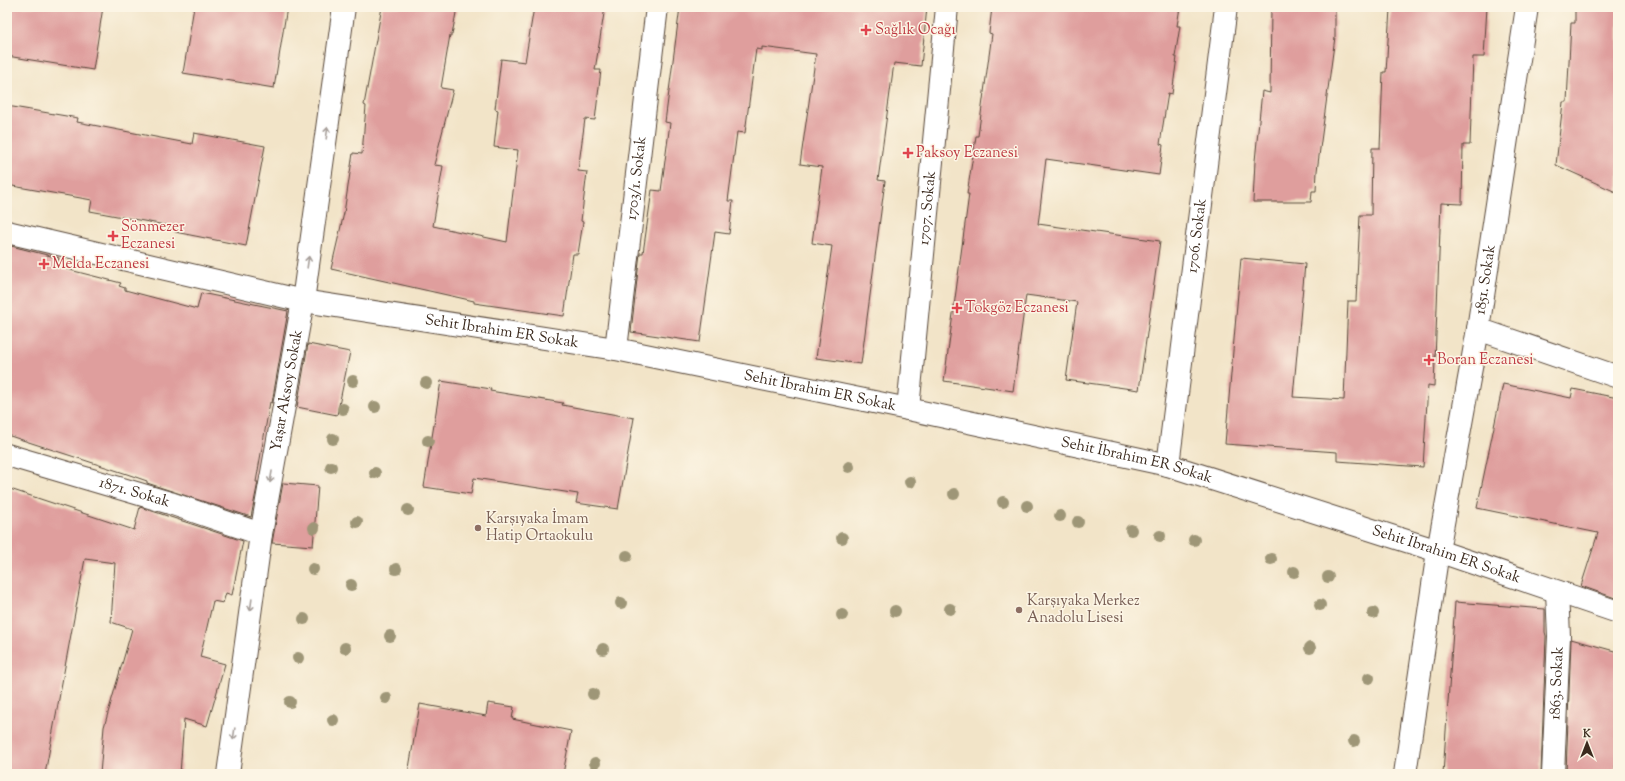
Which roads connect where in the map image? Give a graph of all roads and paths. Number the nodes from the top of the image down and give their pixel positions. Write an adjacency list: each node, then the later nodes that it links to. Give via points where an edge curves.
1 (344, 7): 7 (street, Yaşar Aksoy Sokak, one-way to 1)
2 (656, 7): 9 (street, 1703/1. Sokak)
3 (947, 7): 11 (street, 1707. Sokak)
4 (1226, 7): 13 (street, 1706. Sokak)
5 (1527, 7): 8 (street, 1851. Sokak)
6 (7, 232): 7 (street, Sehit İbrahim ER Sokak)
7 (303, 301): 9 (street, Sehit İbrahim ER Sokak); 14 (street, Yaşar Aksoy Sokak, one-way to 14)
8 (1478, 329): 10 (street); 15 (street, 1851. Sokak)
9 (616, 349): 11 (street, Sehit İbrahim ER Sokak)
10 (1618, 377)
11 (908, 409): 13 (street, Sehit İbrahim ER Sokak)
12 (7, 455): 14 (street, 1871. Sokak, via 170,503)
13 (1168, 465): 15 (street, Sehit İbrahim ER Sokak)
14 (261, 534): 18 (street, Yaşar Aksoy Sokak, one-way to 18)
15 (1438, 552): 16 (street, Sehit İbrahim ER Sokak); 19 (street, 1851. Sokak)
16 (1557, 592): 17 (street, Sehit İbrahim ER Sokak); 20 (street, 1863. Sokak, via 1559,636)
17 (1618, 612)
18 (228, 774)
19 (1405, 774)
20 (1553, 774)

